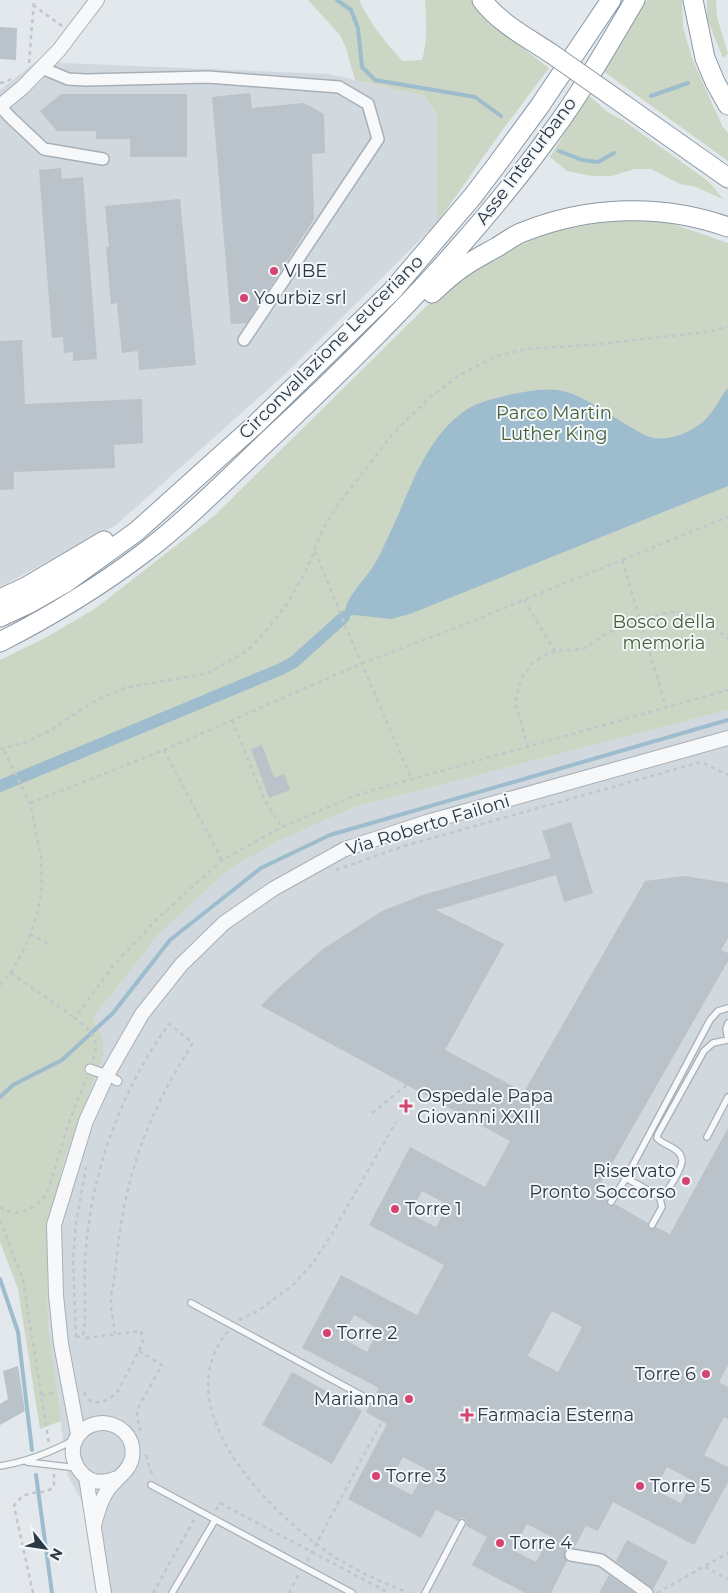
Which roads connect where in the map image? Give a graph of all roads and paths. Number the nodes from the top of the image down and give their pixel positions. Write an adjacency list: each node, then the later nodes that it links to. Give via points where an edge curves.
1 (34, 0): 6 (path)
2 (97, 0): 9 (street, via 59,50)
3 (482, 0): 13 (highway, bridge, via 504,22)
4 (635, 0): 15 (highway, Asse Interurbano, via 553,131 466,240)
5 (694, 0): 10 (highway, via 706,58)
6 (33, 4): 8 (path); 9 (path, via 30,64)
7 (606, 5): 18 (highway, Circonvallazione Leuceriano, via 498,163 392,291 256,424)
8 (62, 26)
9 (39, 62): 11 (street, via 23,87); 17 (street, via 68,78 86,80 208,77 339,87 368,104 378,139)
10 (728, 105)
11 (0, 106): 12 (street, via 44,149)
12 (103, 159)
13 (728, 178)
14 (728, 227): 15 (highway, via 711,220 674,213 637,210 599,212 557,220 521,232 456,272 419,304)
15 (401, 311): 27 (highway, Circonvallazione Leuceriano, via 209,496 142,555 96,587)
16 (728, 327): 20 (path, via 600,344 526,349 497,356 461,374 429,398 391,436 336,506)
17 (244, 340)
18 (171, 501): 22 (highway, via 142,513 97,547); 24 (highway, Circonvallazione Leuceriano, via 137,531 66,583)
19 (728, 517): 21 (path)
20 (315, 550): 29 (path); 35 (path, via 287,604 247,651 208,673 124,688 27,742)
21 (622, 560): 23 (path); 25 (path)
22 (0, 599)
23 (524, 600): 28 (path); 29 (path)
24 (0, 617)
25 (639, 619): 26 (path, via 676,611 706,620); 28 (path, via 583,649); 31 (path)
26 (728, 639)
27 (0, 642)
28 (555, 651): 34 (path, via 534,661 521,679 515,702)
29 (362, 663): 32 (path); 38 (path)
30 (728, 690): 31 (path)
31 (666, 707): 34 (path)
32 (232, 720): 36 (path); 40 (path, via 265,801)
33 (728, 738): 52 (street, Via Roberto Failoni, via 427,822 345,849 273,889 224,923 181,965 142,1014)
34 (528, 747): 38 (path)
35 (2, 749): 39 (path)
36 (164, 750): 39 (path); 41 (path)
37 (728, 775): 42 (path, via 701,762 404,846)
38 (412, 780): 40 (path, via 354,796)
39 (30, 803): 43 (path, via 41,856 42,885 37,916)
40 (282, 827): 41 (path)
41 (222, 860): 48 (path, via 118,961)
42 (330, 872)
43 (30, 934): 44 (path); 45 (path)
44 (51, 945)
45 (11, 973): 46 (path); 48 (path)
46 (0, 985)
47 (728, 1008): 59 (lane, via 718,1011 710,1020)
48 (75, 1018): 51 (path, via 96,1040 97,1049)
49 (728, 1023): 50 (lane)
50 (728, 1040): 60 (lane, via 713,1043 704,1051 658,1134 660,1142 678,1152 683,1162 668,1190)
51 (90, 1069): 52 (street); 62 (path, via 42,1201 28,1210 9,1212)
52 (112, 1078): 74 (street, Via Roberto Failoni, via 86,1121 54,1225 61,1344)
53 (407, 1085): 55 (path)
54 (728, 1097): 57 (lane)
55 (372, 1113)
56 (396, 1122): 66 (path, via 312,1264 294,1284)
57 (706, 1137)
58 (88, 1159): 68 (path, via 73,1260 74,1337)
59 (626, 1178): 60 (lane); 61 (lane)
60 (660, 1195): 64 (lane, via 662,1207)
61 (611, 1202)
62 (0, 1207)
63 (0, 1220): 75 (path, via 23,1280)
64 (652, 1225)
65 (191, 1302): 66 (lane)
66 (232, 1326): 71 (lane); 89 (path, via 219,1342 211,1361 207,1391 212,1415 234,1460 276,1510)
67 (115, 1334): 68 (path); 68 (path, via 111,1302 128,1184 136,1155 160,1098 193,1043 169,1024 144,1062 118,1113 98,1175 87,1237); 69 (path, via 141,1331 143,1344)
68 (83, 1336)
69 (139, 1351): 70 (path, via 112,1398 105,1402 92,1401 85,1395); 73 (path, via 162,1365 138,1408)
70 (83, 1387)
71 (370, 1400)
72 (382, 1421): 89 (path)
73 (141, 1434)
74 (77, 1436): 75 (lane); 80 (street, Via Roberto Failoni, via 73,1457); 81 (street, Via Roberto Failoni, via 91,1425 105,1422 118,1426 128,1436 132,1458 124,1473)
75 (48, 1453): 77 (lane)
76 (145, 1453): 82 (path, via 151,1472)
77 (25, 1462): 78 (lane); 79 (lane)
78 (50, 1465): 80 (lane); 96 (path, via 54,1486 51,1490 20,1497 14,1506)
79 (0, 1466)
80 (81, 1472): 81 (street, via 96,1481); 88 (street, Via Roberto Failoni)
81 (117, 1478): 88 (street, Via Roberto Failoni, via 98,1506)
82 (158, 1480)
83 (151, 1485): 85 (lane)
84 (208, 1507): 90 (path, via 216,1511 220,1503)
85 (199, 1510): 86 (lane); 98 (path)
86 (215, 1520): 93 (lane); 99 (lane)
87 (462, 1524): 104 (lane)
88 (94, 1526): 97 (street, Via Roberto Failoni)
89 (316, 1544): 90 (path); 103 (path, via 372,1578)
90 (311, 1552): 93 (path); 102 (path)
91 (728, 1553): 94 (path)
92 (571, 1555): 105 (street, via 601,1560)
93 (304, 1566): 100 (path); 101 (lane)
94 (704, 1567): 95 (path); 106 (path)
95 (728, 1579)
96 (33, 1593)
97 (104, 1593)
98 (153, 1593)
99 (172, 1593)
100 (289, 1593)
101 (352, 1593)
102 (388, 1593)
103 (409, 1593)
104 (425, 1593)
105 (648, 1593)
106 (656, 1593)

